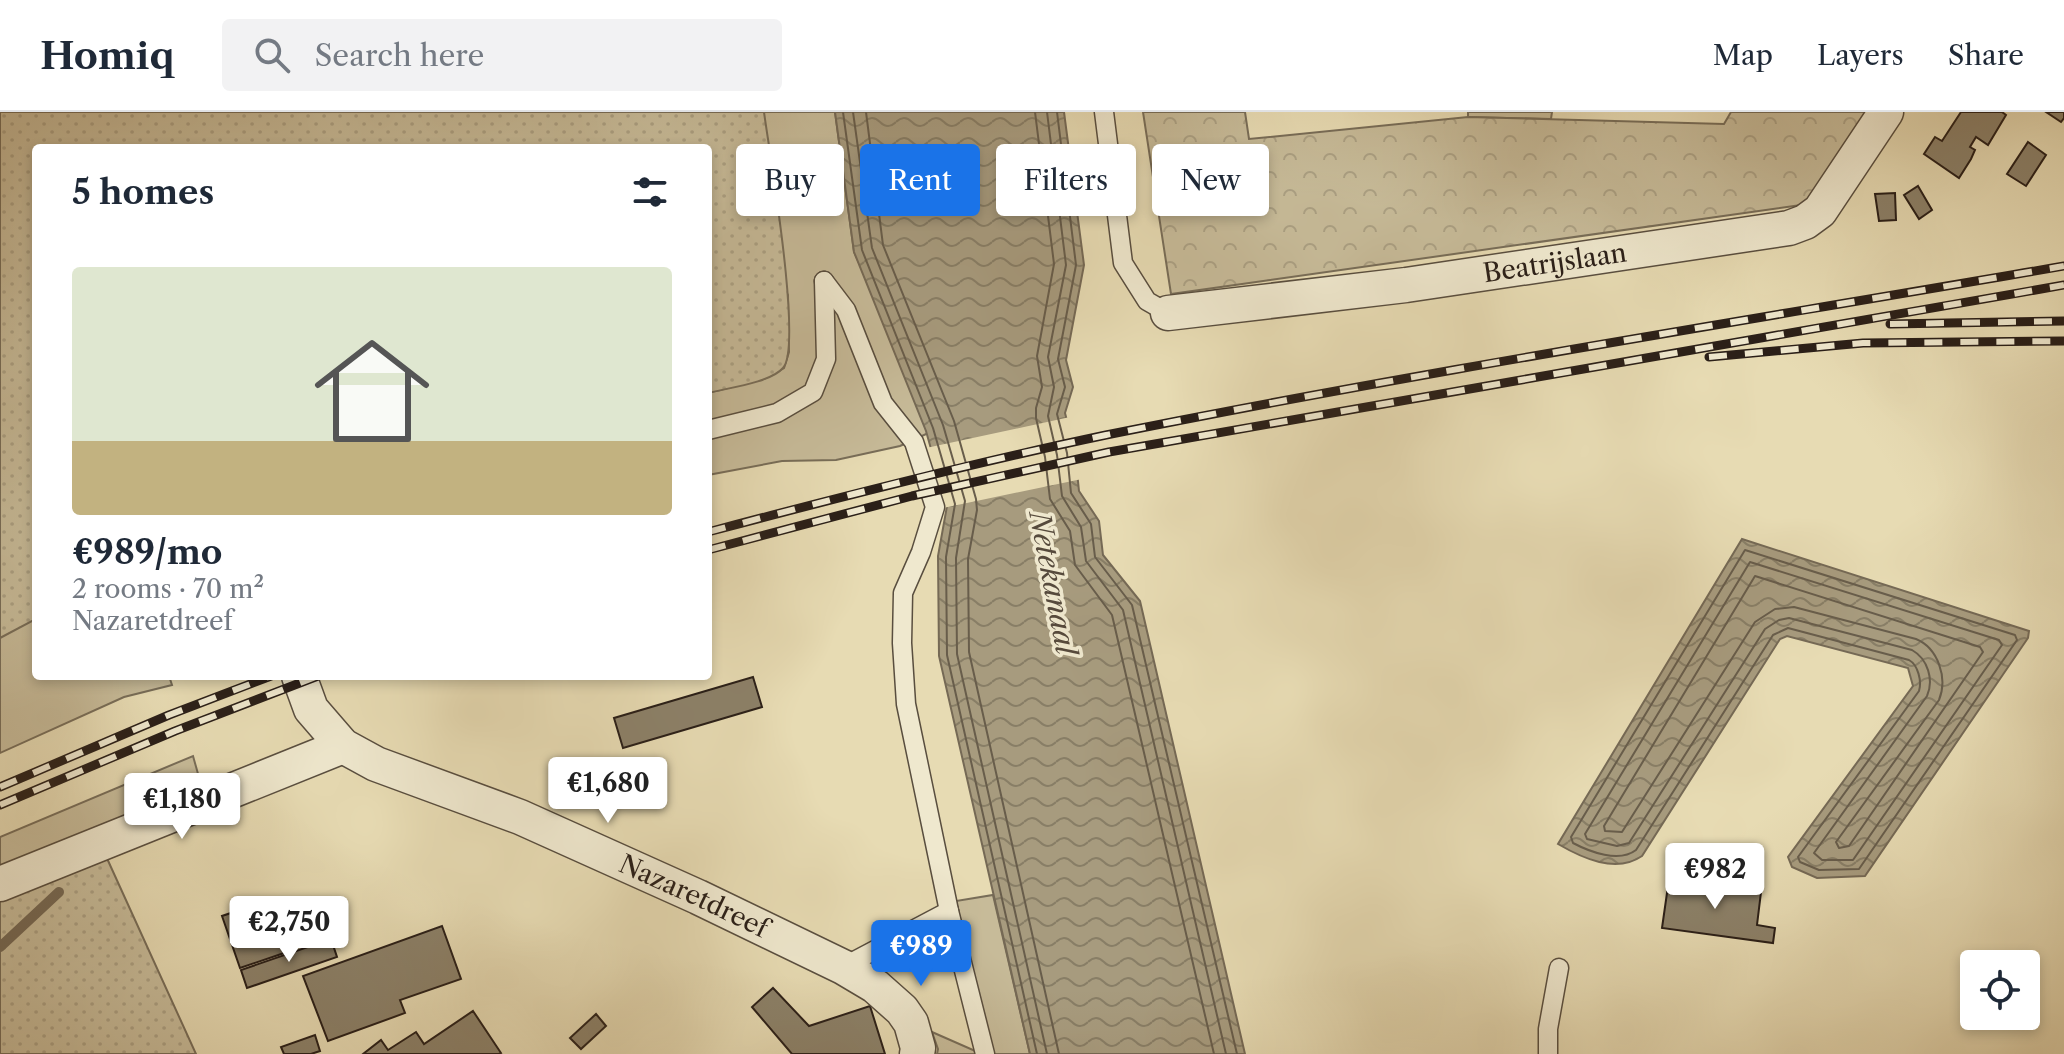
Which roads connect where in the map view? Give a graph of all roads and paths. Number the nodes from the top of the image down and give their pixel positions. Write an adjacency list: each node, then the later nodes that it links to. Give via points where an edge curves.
1 (1104, 112): 3 (lane, via 1123,263 1147,301)
2 (1886, 112): 3 (street, Beatrijslaan, via 1820,211 1789,228 1406,285)
3 (1168, 313)
4 (712, 429): 8 (lane, via 777,413 813,392 826,359 824,281 846,310 883,403 914,442 935,507 903,593 902,643 906,704)
5 (300, 680): 6 (street, via 311,709)
6 (343, 746): 7 (street); 9 (street, Nazaretdreef, via 376,764 533,823)
7 (0, 884)
8 (949, 911): 9 (lane); 12 (lane)
9 (843, 967): 11 (street, Nazaretdreef, via 902,1010 911,1023)
10 (1559, 968): 13 (lane)
11 (917, 1054)
12 (985, 1054)
13 (1548, 1054)

